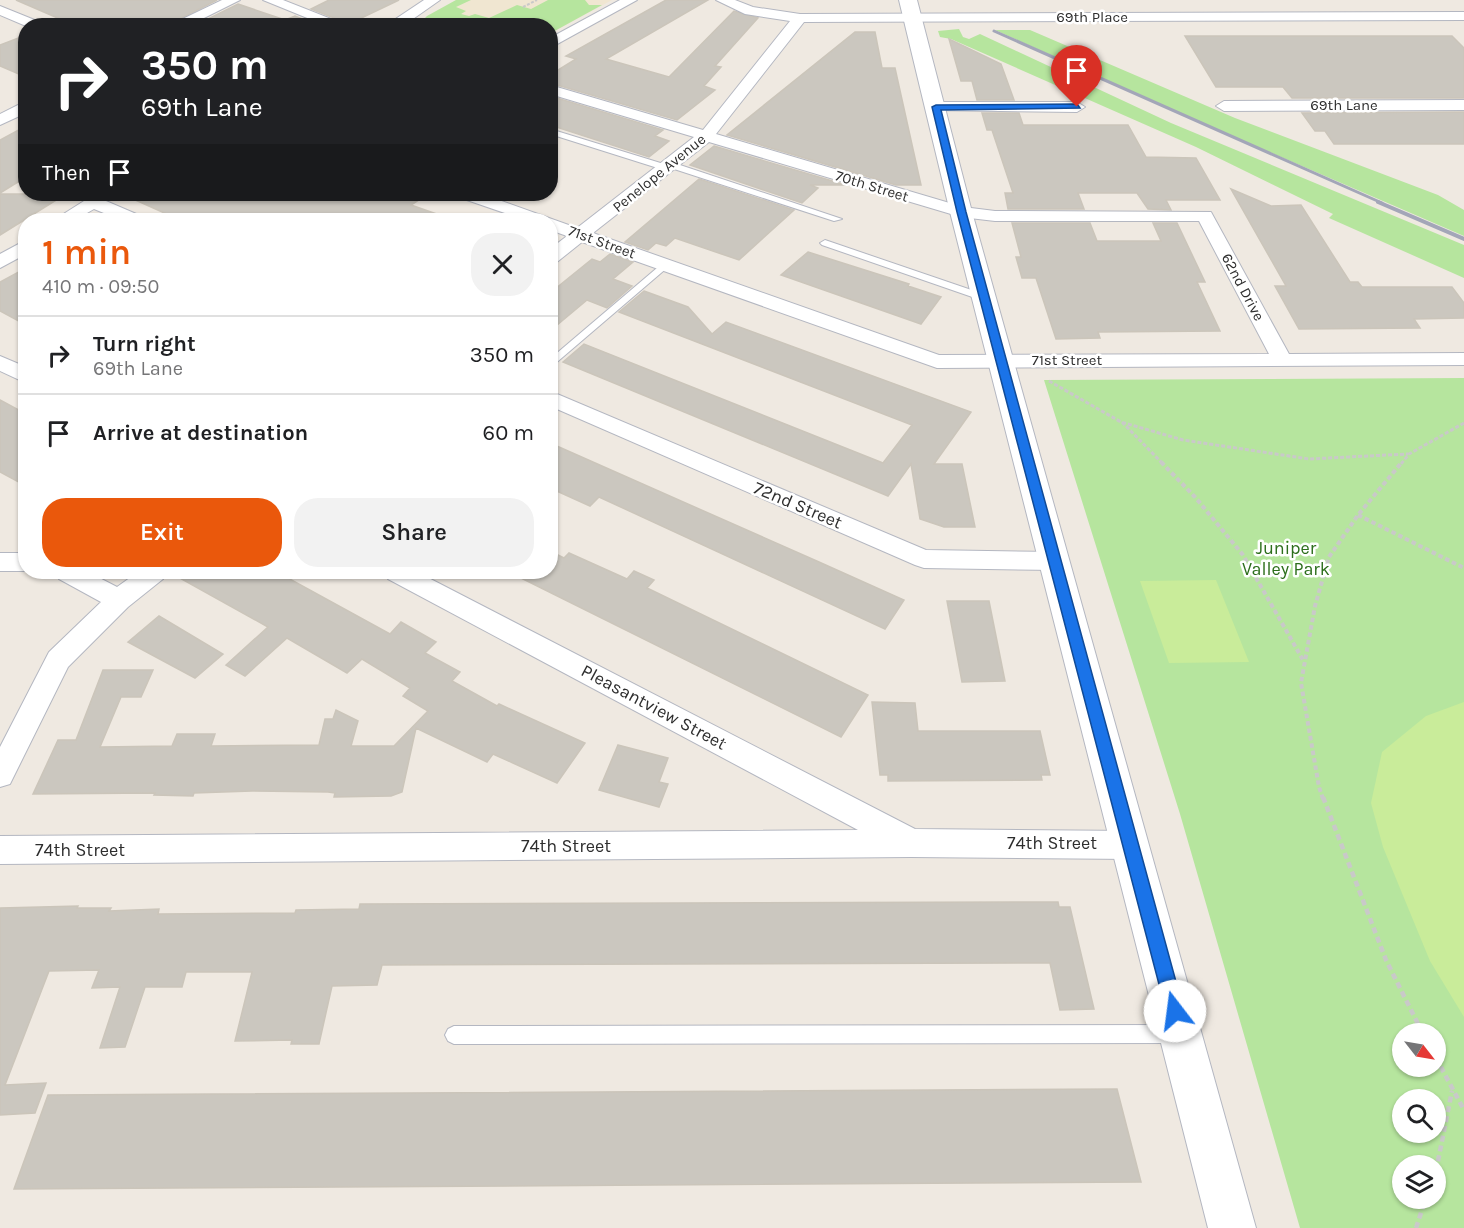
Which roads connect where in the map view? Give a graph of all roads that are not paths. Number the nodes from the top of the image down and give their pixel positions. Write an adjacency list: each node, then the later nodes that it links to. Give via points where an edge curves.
1 (233, 0): 13 (street)
2 (270, 0): 14 (street)
3 (433, 0): 15 (street)
4 (630, 0): 19 (street)
5 (723, 0): 16 (street, 69th Place, via 750,11)
6 (1089, 0): 11 (street)
7 (1268, 0): 12 (street)
8 (1444, 0): 17 (street)
9 (910, 9): 11 (street, 69th Place); 16 (street, 69th Place); 23 (street)
10 (3, 14): 18 (street)
11 (1098, 17): 12 (street, 69th Place)
12 (1281, 17): 17 (street, 69th Place)
13 (193, 18)
14 (320, 18)
15 (405, 18)
16 (800, 18): 28 (street, Penelope Avenue)
17 (1463, 18)
18 (18, 19)
19 (558, 40)
20 (558, 91): 28 (street, 70th Street)
21 (1464, 105): 22 (street, 69th Lane)
22 (1224, 106)
23 (936, 107): 24 (street); 33 (street)
24 (1077, 107)
25 (18, 110): 26 (street)
26 (0, 120)
27 (558, 133): 29 (lane)
28 (706, 136): 29 (street, Penelope Avenue); 33 (street, 70th Street)
29 (669, 167): 38 (lane); 40 (street, Penelope Avenue)
30 (94, 201): 34 (street)
31 (104, 201): 35 (street)
32 (487, 201): 36 (street)
33 (961, 212): 37 (street, 70th Street, via 995,216); 46 (street)
34 (74, 213)
35 (124, 213)
36 (521, 213)
37 (1204, 216): 48 (street, 62nd Drive)
38 (837, 219)
39 (558, 227): 40 (street, 71st Street)
40 (580, 235): 43 (street, Penelope Avenue); 45 (street, 71st Street)
41 (825, 243): 46 (lane)
42 (18, 250): 44 (street)
43 (558, 252)
44 (0, 262)
45 (664, 264): 47 (lane); 50 (street, 71st Street, via 937,362)
46 (985, 298): 50 (street)
47 (558, 358)
48 (1282, 359): 49 (street, 71st Street); 50 (street, 71st Street)
49 (1464, 359)
50 (1003, 361): 54 (street)
51 (0, 362): 52 (street)
52 (18, 372)
53 (558, 401): 54 (street, 72nd Street, via 924,559)
54 (1056, 561): 63 (street)
55 (0, 562): 56 (street)
56 (18, 562)
57 (81, 579): 60 (street)
58 (145, 579): 60 (street)
59 (410, 579): 62 (street, Pleasantview Street)
60 (119, 600): 61 (street, via 58,660)
61 (0, 775)
62 (911, 843): 63 (street, 74th Street); 64 (street, 74th Street)
63 (1132, 844): 65 (street)
64 (0, 850)
65 (1181, 1034): 66 (lane); 67 (street)
66 (454, 1035)
67 (1232, 1228)

